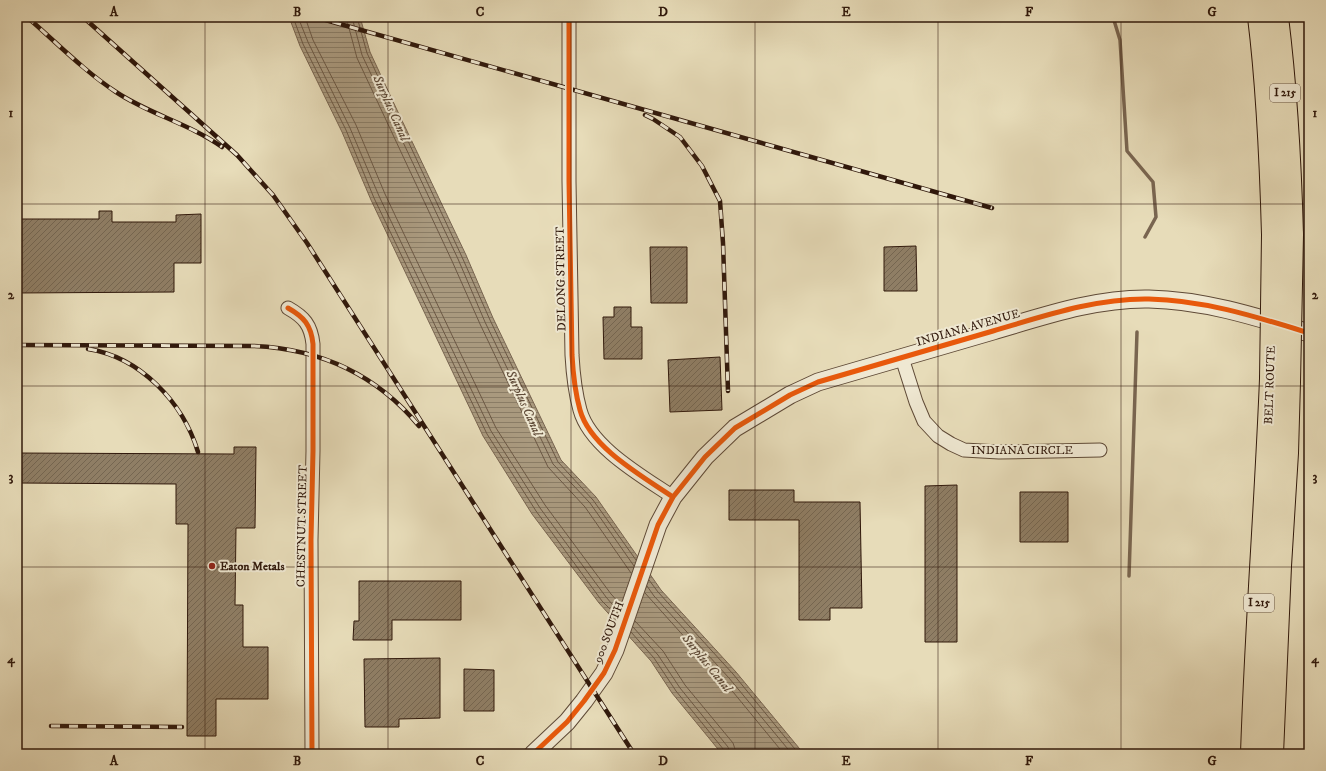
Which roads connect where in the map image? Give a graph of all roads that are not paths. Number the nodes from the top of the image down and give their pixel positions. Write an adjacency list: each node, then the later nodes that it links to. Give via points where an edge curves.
1 (569, 17): 10 (street, DELONG STREET, via 572,355 580,411 598,442)
2 (1259, 17): 4 (highway, BELT ROUTE / I 215, via 1265,67 1271,169)
3 (1277, 17): 4 (highway, BELT ROUTE / I 215, via 1290,169)
4 (1283, 235): 8 (highway, BELT ROUTE / I 215, bridge)
5 (288, 308): 11 (street, CHESTNUT STREET, via 299,314 310,328 313,344)
6 (1309, 332): 7 (street, INDIANA AVENUE, via 1225,308 1170,300 1130,299 1075,308)
7 (902, 358): 9 (street, INDIANA CIRCLE, via 924,421 938,436 951,444 964,450 987,452); 10 (street, INDIANA AVENUE, via 818,382 762,410 735,428 705,456)
8 (1280, 381): 13 (highway, BELT ROUTE / I 215, via 1268,453); 14 (highway, BELT ROUTE / I 215, via 1287,453)
9 (1100, 450)
10 (673, 497): 12 (street, 900 SOUTH, via 658,525 615,650 604,673 554,736)
11 (312, 754)
12 (533, 754)
13 (1252, 754)
14 (1272, 754)

